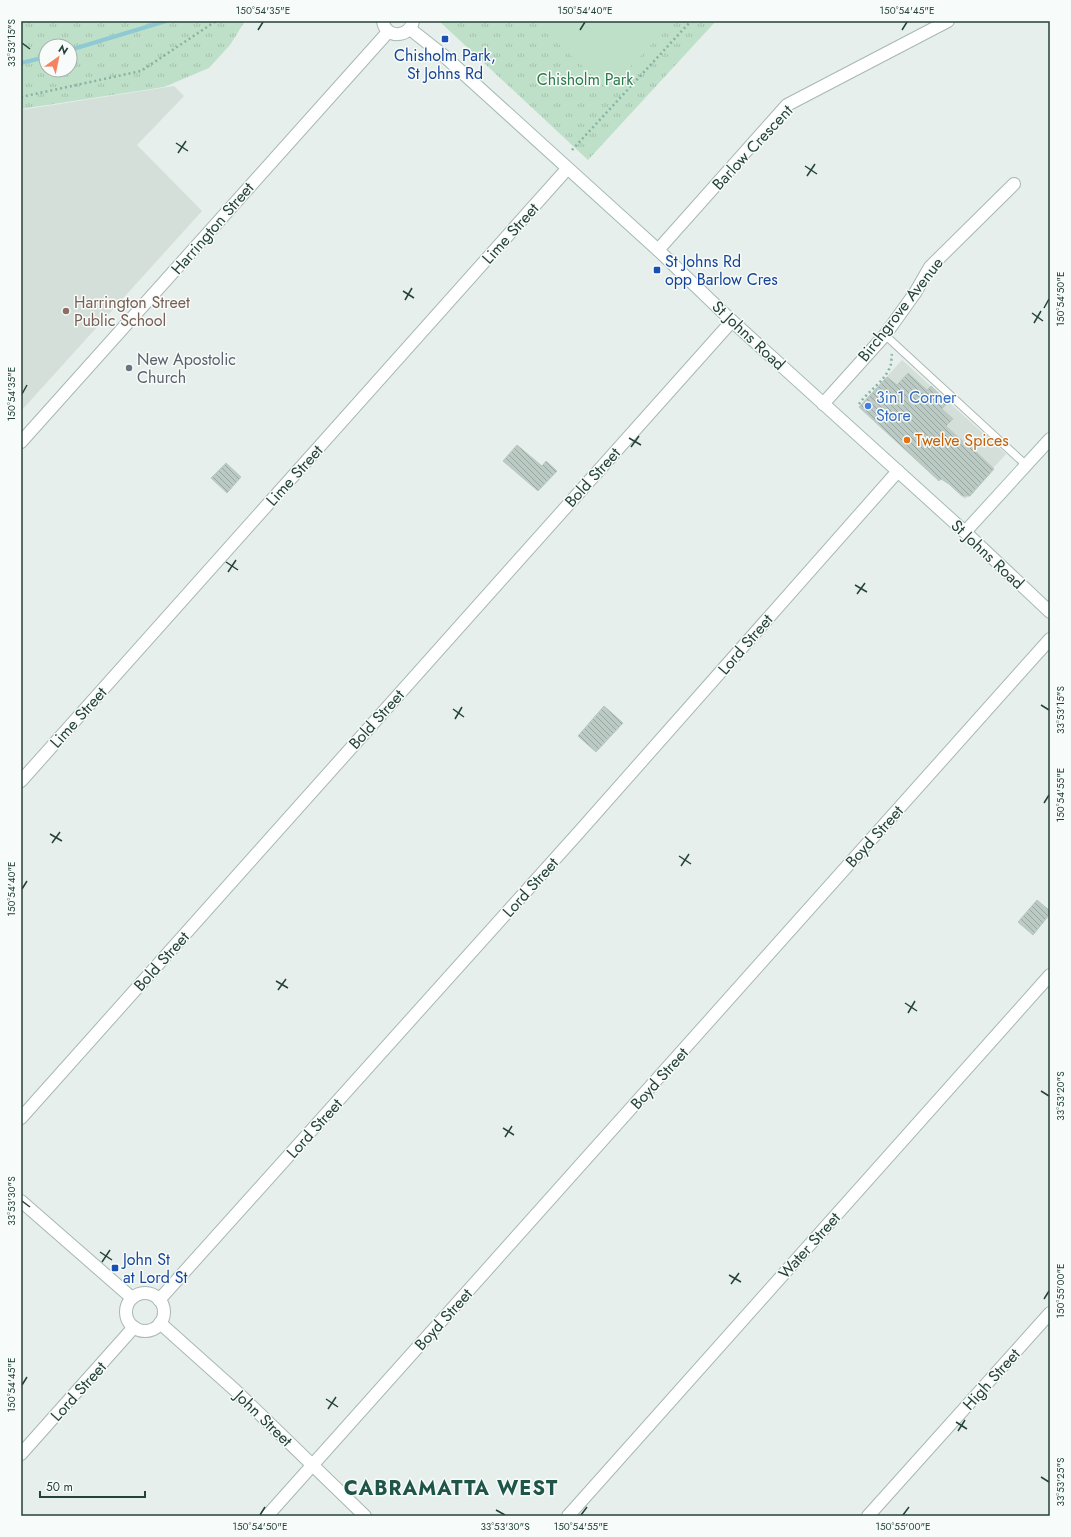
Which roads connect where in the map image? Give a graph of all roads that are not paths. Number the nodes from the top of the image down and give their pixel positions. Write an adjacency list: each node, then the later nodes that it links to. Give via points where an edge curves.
1 (948, 21): 6 (street, Barlow Crescent, via 787,105)
2 (411, 25): 3 (street, via 406,33 397,35); 4 (street, St Johns Road)
3 (385, 26): 11 (street, Harrington Street)
4 (567, 169): 6 (street, St Johns Road); 17 (street, Lime Street)
5 (1014, 184): 8 (street, Birchgrove Avenue, via 930,266 915,293)
6 (658, 250): 7 (street, St Johns Road)
7 (732, 320): 9 (street, St Johns Road); 19 (street, Bold Street)
8 (885, 335): 9 (street, Birchgrove Avenue); 12 (lane)
9 (823, 404): 13 (street, St Johns Road)
10 (1050, 439): 12 (street)
11 (21, 442)
12 (1026, 465): 14 (street)
13 (898, 471): 14 (street, St Johns Road); 22 (street, Lord Street, via 580,831)
14 (965, 532): 15 (street, St Johns Road)
15 (1050, 612)
16 (1050, 639): 27 (street, Boyd Street)
17 (21, 781)
18 (1050, 975): 30 (street, Water Street)
19 (21, 1118)
20 (21, 1201): 21 (street)
21 (132, 1298): 22 (street, via 144,1293); 25 (street, via 126,1316)
22 (159, 1300): 24 (street, via 164,1312)
23 (1050, 1313): 31 (street, High Street)
24 (160, 1323): 25 (street, via 145,1331); 27 (street, John Street)
25 (134, 1327): 26 (street, Lord Street)
26 (21, 1454)
27 (313, 1464): 28 (street, Boyd Street); 29 (street, John Street)
28 (267, 1516)
29 (365, 1516)
30 (568, 1516)
31 (868, 1516)

